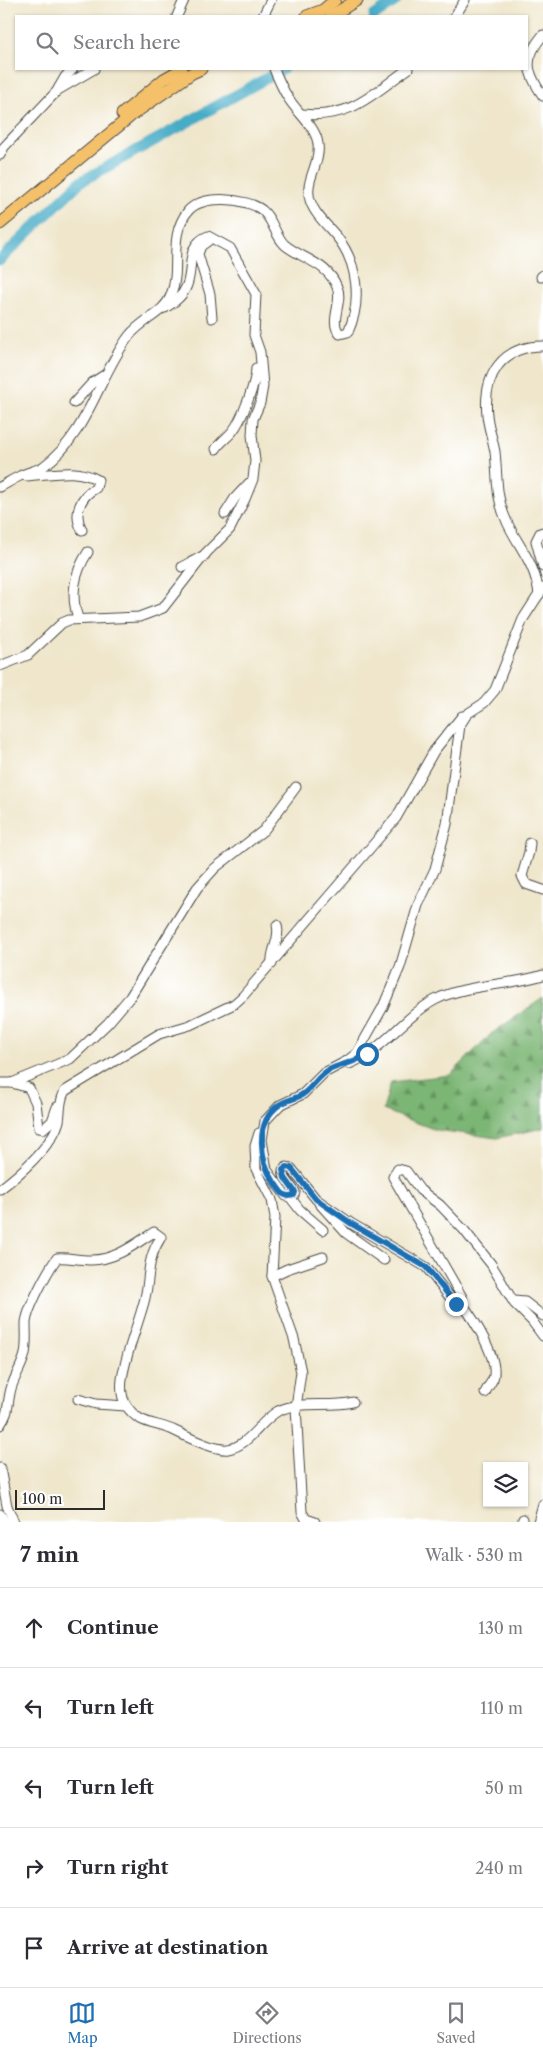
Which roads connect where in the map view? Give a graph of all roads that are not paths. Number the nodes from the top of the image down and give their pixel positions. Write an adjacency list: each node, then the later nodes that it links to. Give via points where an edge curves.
1 (184, 0): 6 (street)
2 (271, 0): 7 (street)
3 (336, 0): 8 (main road)
4 (357, 0): 9 (main road)
5 (465, 0): 10 (street)
6 (177, 15)
7 (264, 15)
8 (310, 15)
9 (333, 15)
10 (456, 15)
11 (543, 35): 19 (street, via 534,45 528,61 532,77)
12 (72, 70): 18 (street)
13 (92, 70): 18 (street)
14 (180, 70): 22 (main road, via 164,79)
15 (198, 70): 23 (main road, via 132,116)
16 (274, 70): 20 (street, via 288,98)
17 (407, 70): 20 (street, via 350,109 334,114)
18 (58, 90): 21 (street)
19 (543, 96)
20 (302, 114): 25 (street, via 318,141 319,152 309,184 310,201 348,255 356,282 348,332 340,334 337,331 340,295 328,273 312,259 286,246 260,208 216,198 188,210 180,224 172,294)
21 (0, 155)
22 (0, 214)
23 (0, 224)
24 (216, 240): 25 (street, via 208,236 194,246 187,286 177,300); 26 (street, via 201,246 198,254 210,294); 27 (street, via 230,248 256,294)
25 (160, 312): 29 (street, via 135,328)
26 (212, 318)
27 (256, 343): 31 (street, via 255,385 233,431); 33 (street, via 260,352 263,386 252,427 255,462)
28 (543, 346): 42 (street, via 519,349 504,357 493,376 487,407 494,449 496,492)
29 (107, 374): 30 (street); 32 (street, via 70,438 44,466)
30 (74, 403)
31 (216, 449)
32 (19, 476): 34 (street); 36 (street, via 73,472 98,480 96,488 89,491 80,505 77,522)
33 (252, 479): 35 (street); 39 (street, via 230,529)
34 (0, 487)
35 (225, 514)
36 (82, 530)
37 (543, 532): 41 (street, via 537,536 536,545)
38 (88, 552): 43 (street, via 76,575 74,592)
39 (205, 554): 40 (street); 43 (street, via 163,608 139,617)
40 (182, 567)
41 (543, 567)
42 (541, 591): 45 (street, via 522,619 497,686 484,703)
43 (78, 618): 44 (street, via 62,623 28,655)
44 (0, 666)
45 (470, 712): 50 (street, via 456,722 434,751 396,818); 52 (street, via 460,726 447,824 435,869 418,905 397,975 383,1008 356,1053)
46 (296, 787): 54 (street, via 264,830 215,868 197,888 130,997 108,1023 70,1059)
47 (530, 843): 48 (street, via 522,876 526,884)
48 (543, 890)
49 (277, 925): 50 (street, via 279,933 271,956)
50 (272, 964): 55 (street, via 234,1004 190,1025 159,1034 65,1091)
51 (543, 974): 52 (street, via 439,998 416,1012 364,1057)
52 (332, 1069): 56 (street, via 303,1094 280,1105)
53 (0, 1083): 54 (street)
54 (12, 1083): 55 (street, via 29,1088 34,1095 39,1128 43,1129 52,1121)
55 (61, 1098): 57 (street, via 58,1122 47,1142 20,1174)
56 (265, 1121): 58 (street, via 262,1140 267,1170 282,1193); 63 (street, via 255,1146 256,1170 274,1209)
57 (0, 1189)
58 (290, 1196): 59 (street, via 295,1192 283,1174 287,1167); 60 (street, via 300,1210)
59 (316, 1199): 62 (street, via 346,1233); 65 (street, via 426,1267 456,1304)
60 (323, 1230)
61 (323, 1257): 63 (street)
62 (384, 1260)
63 (272, 1276): 72 (street, via 300,1364 300,1391)
64 (514, 1300): 65 (street, via 464,1230 420,1190 406,1172 398,1169 393,1177 462,1297); 66 (street, via 525,1302); 67 (street)
65 (462, 1304): 68 (street, via 494,1362 493,1378)
66 (543, 1316)
67 (543, 1336)
68 (485, 1393)
69 (78, 1399): 71 (street)
70 (353, 1402): 72 (street)
71 (126, 1406): 72 (street, via 154,1426 171,1429 225,1450 242,1444 265,1420 279,1411); 73 (street, via 122,1380 145,1300 149,1260 161,1237 154,1232 123,1252 106,1258 57,1258 47,1271 29,1309 24,1355 10,1393 9,1410)
72 (296, 1407): 77 (street, via 302,1512)
73 (0, 1425)
74 (0, 1468): 79 (street, via 7,1506)
75 (543, 1504): 80 (street)
76 (0, 1514): 78 (street)
77 (307, 1521)
78 (5, 1522)
79 (14, 1522)
80 (538, 1522)

